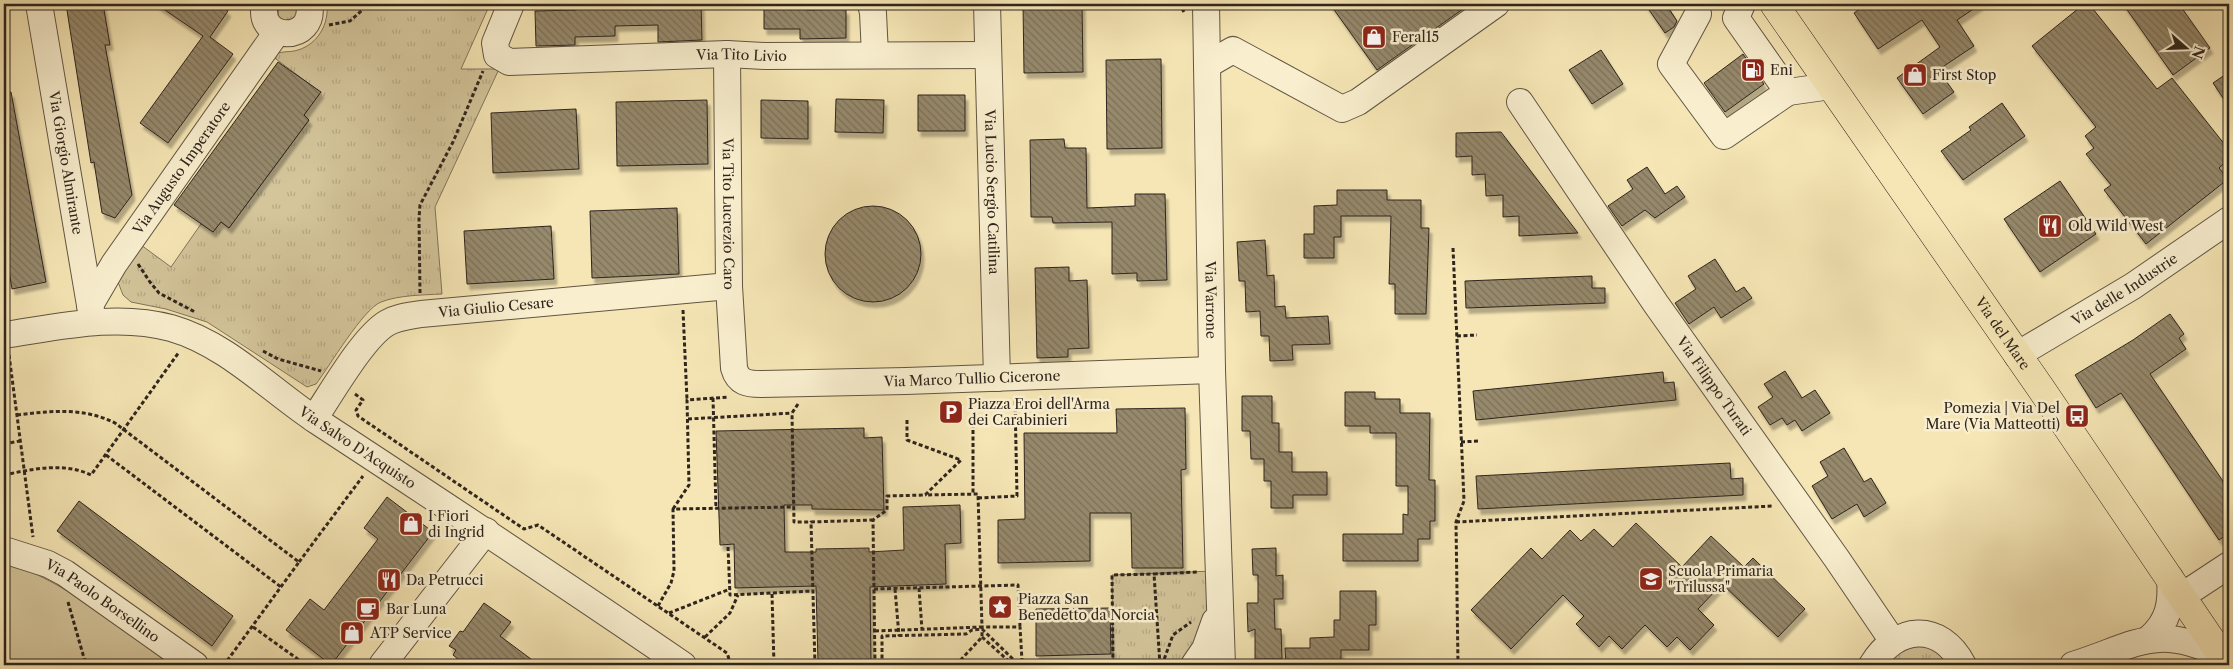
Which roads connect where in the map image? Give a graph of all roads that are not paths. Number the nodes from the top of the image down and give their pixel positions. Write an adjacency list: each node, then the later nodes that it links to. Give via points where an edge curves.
1 (39, 4): 21 (street, Via Giorgio Almirante)
2 (264, 4): 12 (street, via 266,20)
3 (511, 4): 13 (street, Via Tito Livio, via 497,38 496,54 505,61)
4 (871, 4): 14 (street)
5 (987, 4): 15 (street, Via Lucio Sergio Catilina)
6 (1206, 4): 16 (street, Via Varrone)
7 (1496, 4): 16 (street, via 1358,102 1342,109 1233,50)
8 (1774, 4): 17 (main road, Via del Mare)
9 (1695, 9): 10 (street); 18 (street, via 1671,64 1724,136)
10 (1739, 11): 18 (street)
11 (308, 12): 12 (street, via 300,29)
12 (277, 32): 22 (street, Via Augusto Imperatore)
13 (727, 54): 14 (street, Via Tito Livio); 23 (street, Via Tito Lucrezio Caro)
14 (875, 55): 15 (street, Via Tito Livio)
15 (988, 55): 29 (street, Via Lucio Sergio Catilina)
16 (1207, 65): 27 (street, Via Varrone)
17 (1831, 86): 18 (street); 26 (main road, Via del Mare)
18 (1788, 92)
19 (1520, 102): 37 (street, Via Filippo Turati, via 1656,304)
20 (2229, 220): 26 (street, Via delle Industrie, via 2133,286)
21 (82, 254): 22 (street, via 100,267); 24 (street, Via Giorgio Almirante)
22 (120, 256): 24 (street, Via Augusto Imperatore)
23 (729, 286): 28 (street, Via Tito Lucrezio Caro); 30 (street, Via Giulio Cesare, via 421,314 396,319 376,331 364,345)
24 (92, 314): 25 (street, Via Salvo D'Acquisto); 30 (street, Via Salvo D'Acquisto, via 191,335 222,352)
25 (5, 335)
26 (2017, 355): 34 (main road, Via del Mare)
27 (1212, 370): 29 (street, Via Marco Tullio Cicerone); 35 (street, Via Varrone)
28 (733, 386): 29 (street, Via Marco Tullio Cicerone, via 742,381 749,384)
29 (1006, 386)
30 (314, 419): 31 (street, Via Salvo D'Acquisto)
31 (486, 531): 40 (street); 41 (street, Via Salvo D'Acquisto)
32 (4, 550): 39 (street, Via Paolo Borsellino, via 36,560 80,582)
33 (2229, 565): 34 (street)
34 (2176, 587): 36 (street, via 2169,612); 38 (main road, Via del Mare)
35 (1219, 595): 42 (street, Via Varrone, via 1212,632); 43 (street, Via Varrone)
36 (2150, 638): 38 (street, via 2183,640); 46 (street)
37 (1892, 640): 44 (street); 45 (street, via 1920,634 1937,638 1952,648)
38 (2225, 660)
39 (195, 665)
40 (382, 665)
41 (683, 665)
42 (1194, 665)
43 (1222, 665)
44 (1872, 665)
45 (1963, 665)
46 (2073, 665)

